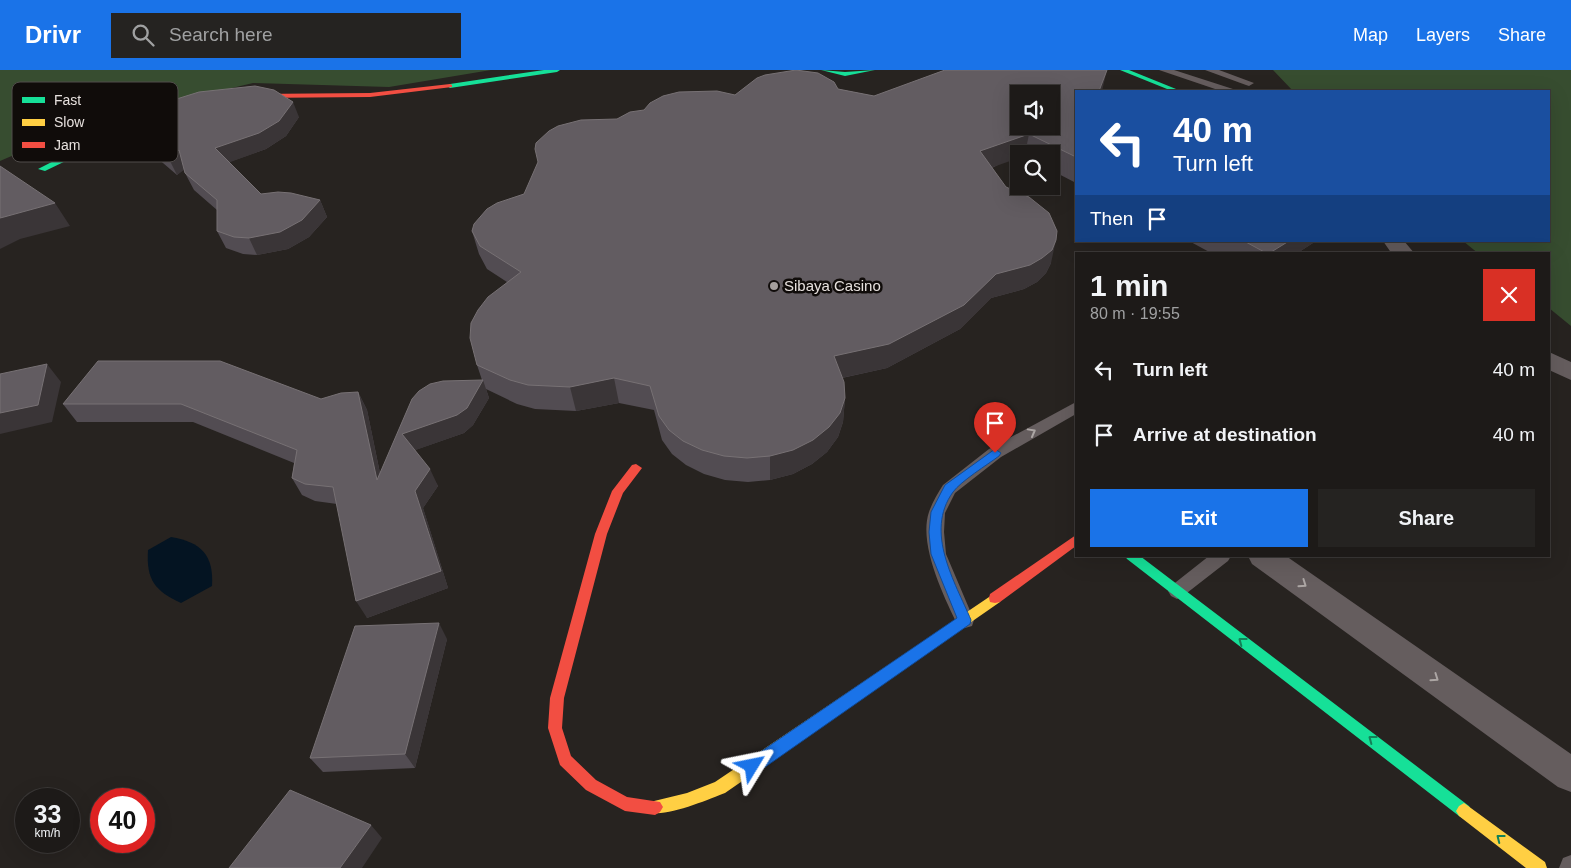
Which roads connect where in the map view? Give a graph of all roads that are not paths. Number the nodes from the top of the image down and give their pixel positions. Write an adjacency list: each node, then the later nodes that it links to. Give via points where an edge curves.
1 (557, 70): 12 (street, via 388,93)
2 (824, 70): 3 (street, via 850,74)
3 (872, 70)
4 (1123, 70): 9 (street)
5 (1164, 70): 10 (lane)
6 (1210, 70): 8 (lane)
7 (1238, 70): 8 (lane)
8 (1249, 83): 11 (lane)
9 (1175, 90)
10 (1227, 90)
11 (1256, 90)
12 (232, 96)
13 (190, 105): 14 (street)
14 (178, 109)
15 (57, 162): 16 (street)
16 (42, 169)
17 (1394, 242): 18 (street)
18 (1402, 252)
19 (1550, 361): 20 (street)
20 (1571, 372)
21 (1075, 408): 28 (lane, one-way to 21, via 937,554 937,512 950,488 995,453)
22 (636, 468): 28 (street, via 618,491 601,534 557,698 555,728 565,760 591,784 625,804 658,807 720,788)
23 (1075, 541): 28 (street)
24 (1132, 557): 27 (street)
25 (1221, 557): 27 (lane)
26 (1264, 557): 29 (street, one-way to 29)
27 (1177, 591): 30 (street, one-way to 27)
28 (965, 620)
29 (1571, 775)
30 (1539, 868)

